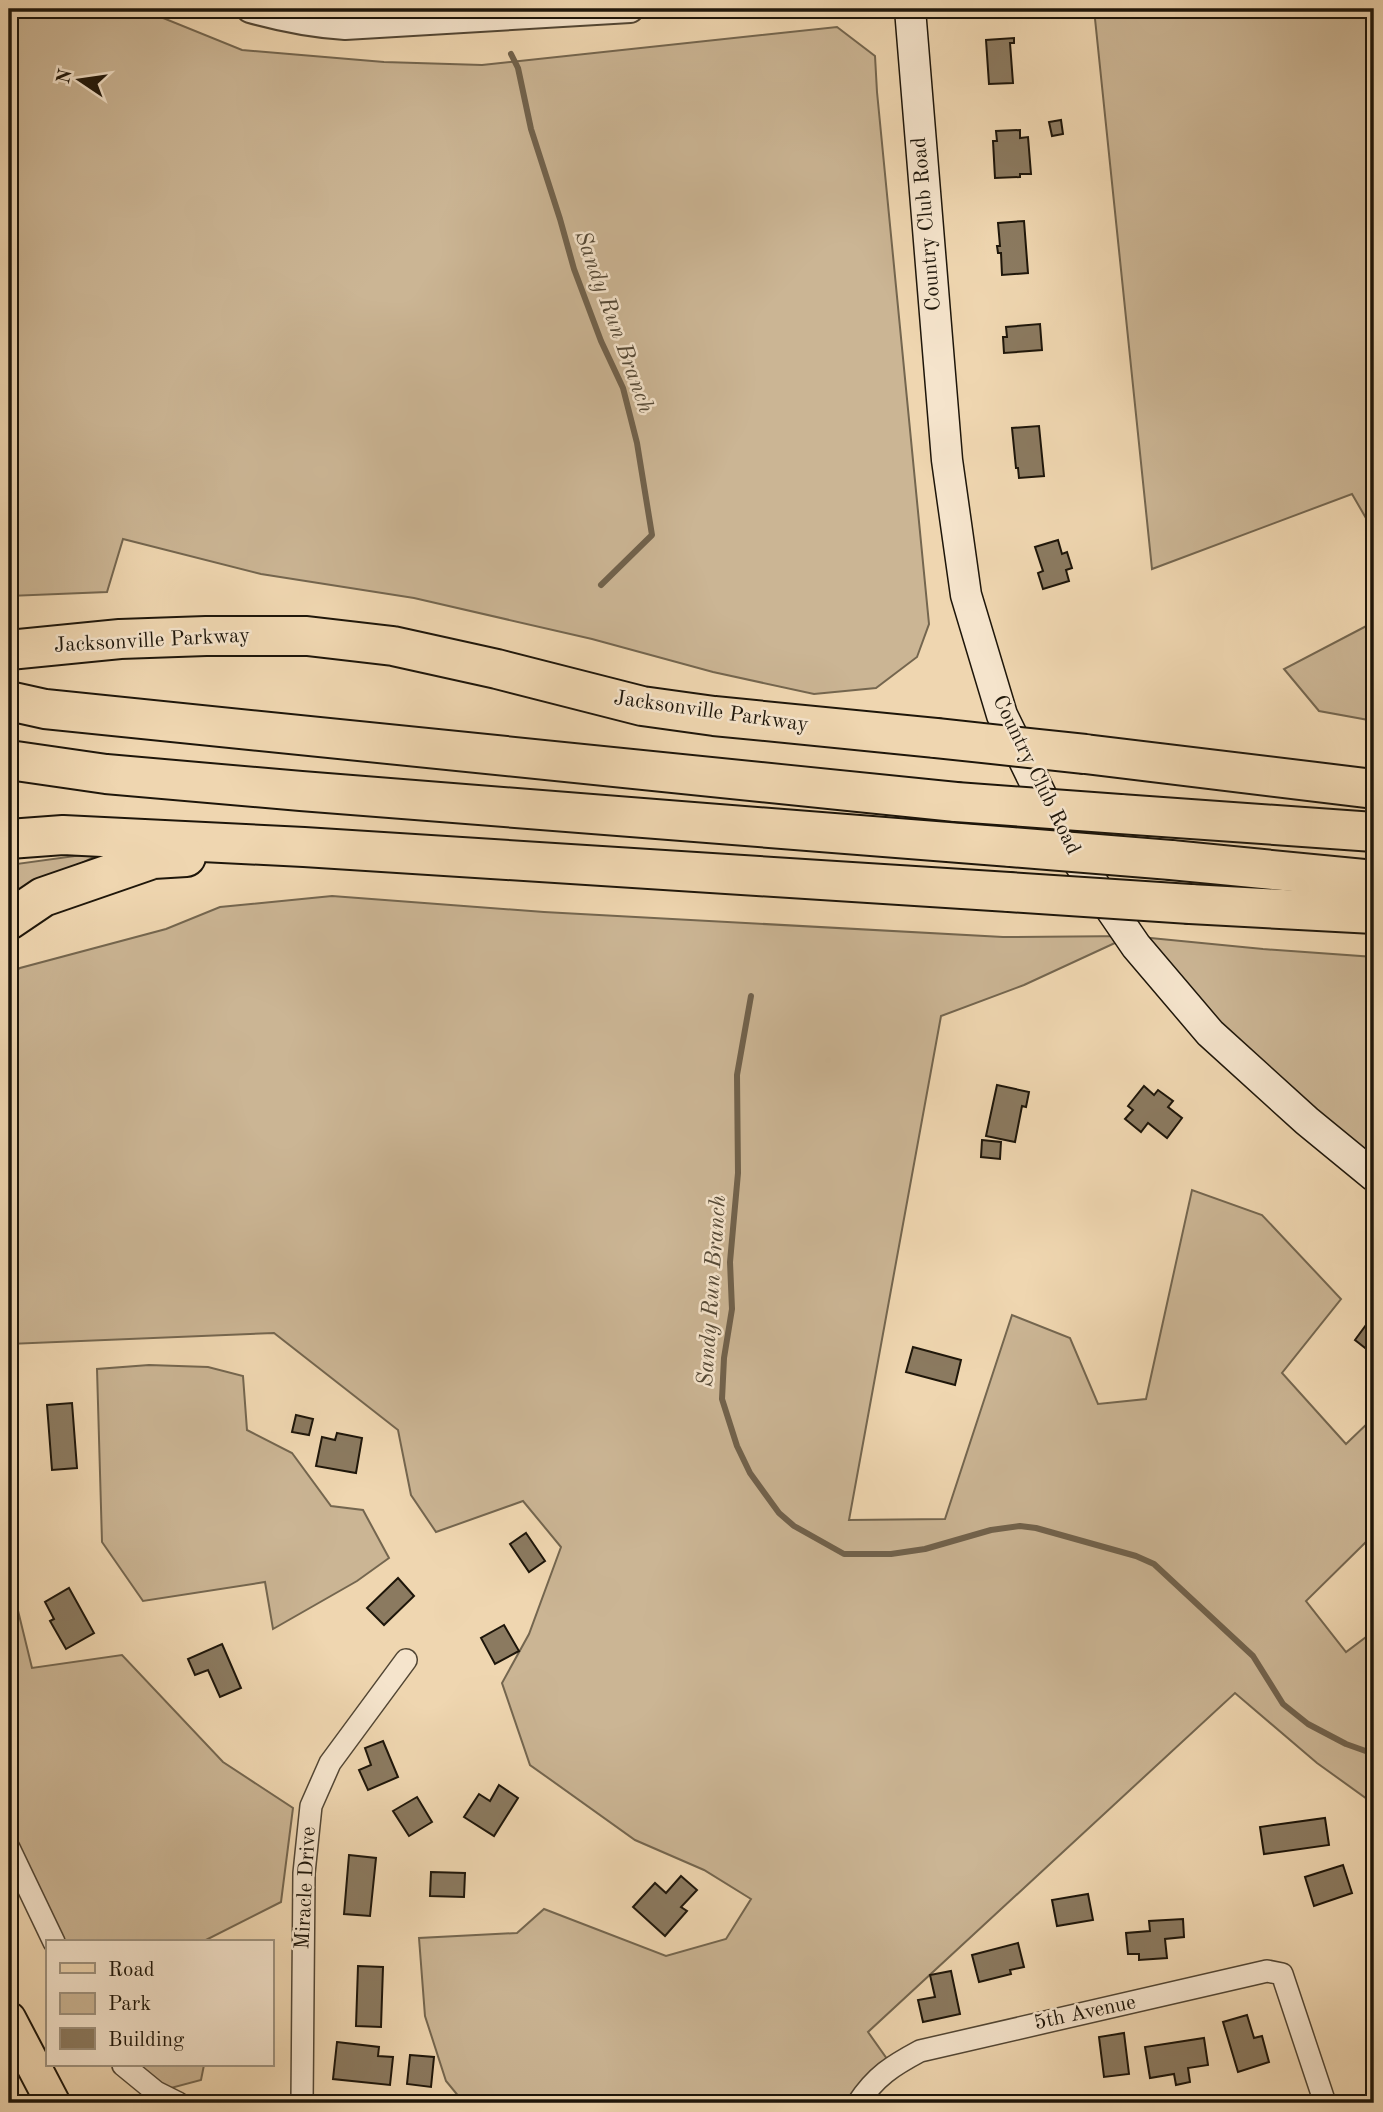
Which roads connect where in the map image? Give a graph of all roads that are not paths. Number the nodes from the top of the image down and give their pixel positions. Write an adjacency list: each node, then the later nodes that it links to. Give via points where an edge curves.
1 (250, 9): 2 (street, via 280,18 345,26)
2 (630, 9)
3 (910, 9): 14 (main road, Country Club Road, via 947,460 966,595 1002,715 1062,838 1136,946 1210,1034)
4 (9, 650): 7 (highway, Jacksonville Parkway, bridge, via 145,638 307,636 393,646 642,706)
5 (9, 701): 8 (highway, bridge, via 45,709 956,802)
6 (9, 761): 11 (highway, bridge, via 300,791)
7 (1374, 789)
8 (1374, 832)
9 (9, 839): 10 (highway, via 63,835)
10 (304, 847): 12 (highway, bridge); 13 (highway, via 153,859 43,897)
11 (1374, 880)
12 (1374, 914)
13 (9, 920)
14 (1374, 1176)
15 (406, 1660): 22 (street, Miracle Drive, via 330,1763 311,1806 304,1873)
16 (9, 1848): 17 (street)
17 (53, 1940)
18 (9, 2020): 20 (main road)
19 (124, 2066): 21 (street)
20 (53, 2103)
21 (178, 2103)
22 (302, 2103)
23 (858, 2103): 24 (street, 5th Avenue, via 892,2066 920,2051 1267,1971 1282,1973)
24 (1325, 2103)

